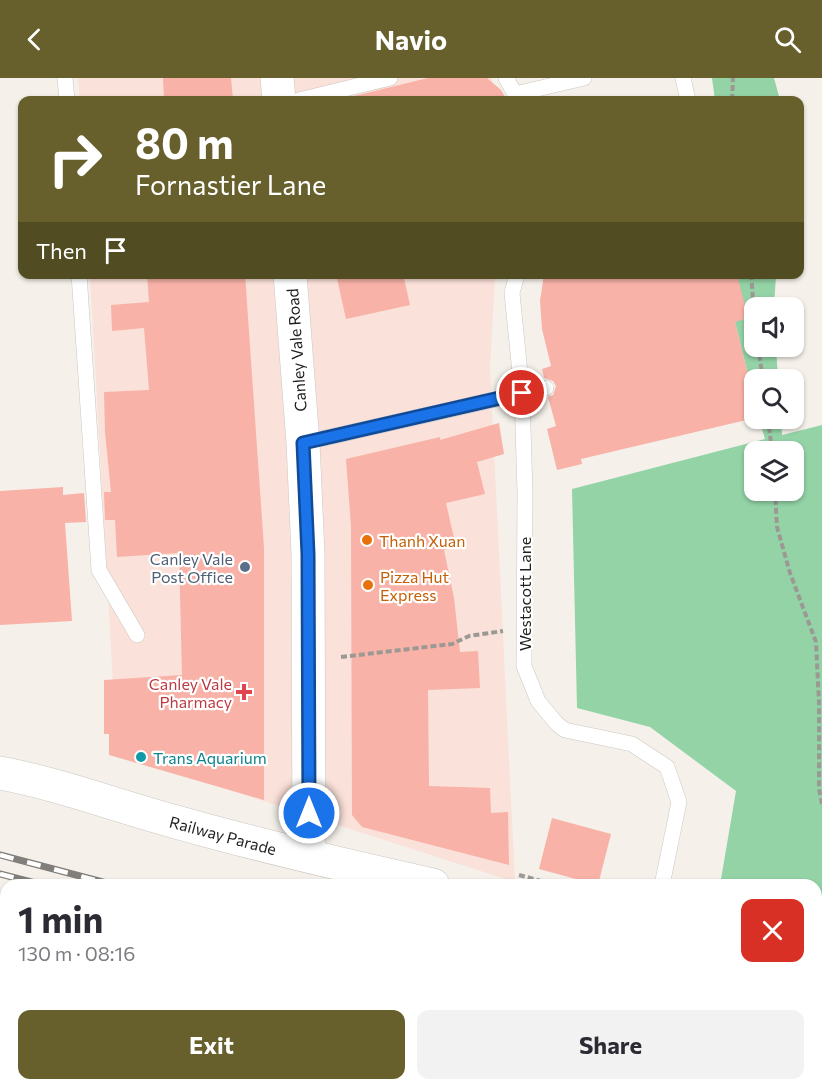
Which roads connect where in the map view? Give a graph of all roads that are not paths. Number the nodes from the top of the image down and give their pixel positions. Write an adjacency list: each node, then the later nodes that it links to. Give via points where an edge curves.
1 (65, 78): 7 (lane)
2 (277, 78): 8 (main road)
3 (390, 78): 9 (lane)
4 (506, 78): 10 (lane)
5 (584, 78): 11 (lane)
6 (683, 78): 12 (lane)
7 (67, 96)
8 (279, 96)
9 (316, 96)
10 (515, 96)
11 (520, 96)
12 (687, 96)
13 (78, 279): 19 (lane, via 99,570)
14 (291, 279): 18 (main road, Canley Vale Road)
15 (516, 279): 17 (lane, Westacott Lane, via 512,293)
16 (546, 388): 17 (lane)
17 (522, 393): 18 (lane); 23 (lane, Westacott Lane, via 524,666 538,701 565,730 632,744 667,767 679,802)
18 (303, 443): 21 (main road, Canley Vale Road, via 308,554)
19 (137, 635)
20 (3, 770): 21 (main road, Railway Parade, via 175,822)
21 (309, 856): 22 (main road, Railway Parade)
22 (407, 879)
23 (663, 879)

